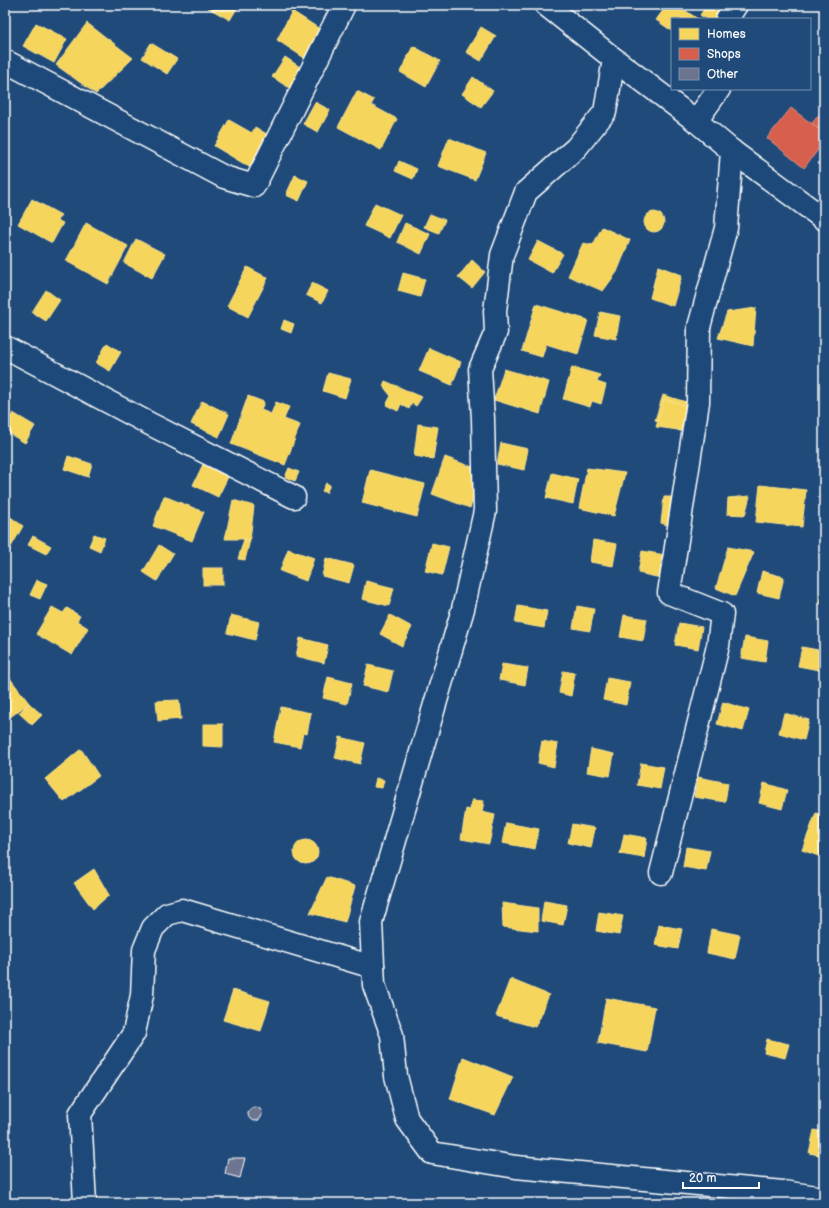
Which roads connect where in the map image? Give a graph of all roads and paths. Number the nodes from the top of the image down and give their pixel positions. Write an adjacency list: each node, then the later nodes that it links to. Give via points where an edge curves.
1 (344, 5): 6 (street, via 254,186 224,176)
2 (546, 5): 5 (street)
3 (736, 5): 4 (street)
4 (728, 18)
5 (614, 59): 8 (street); 14 (street, via 605,112 576,148 526,192 502,256 495,312 496,332 480,369 485,511 463,609 371,922)
6 (5, 61)
7 (718, 90): 8 (street)
8 (696, 121): 9 (street)
9 (732, 151): 10 (street); 13 (street, via 726,228 699,328 698,402 669,593 722,614 718,646)
10 (824, 219)
11 (5, 347): 12 (street)
12 (294, 497)
13 (661, 873)
14 (373, 967): 15 (street, via 374,985 392,1036 396,1076 407,1119 432,1153 516,1167); 16 (street, via 182,910 167,914 152,928 144,950 142,995 134,1033 80,1114)
15 (824, 1198)
16 (85, 1203)

